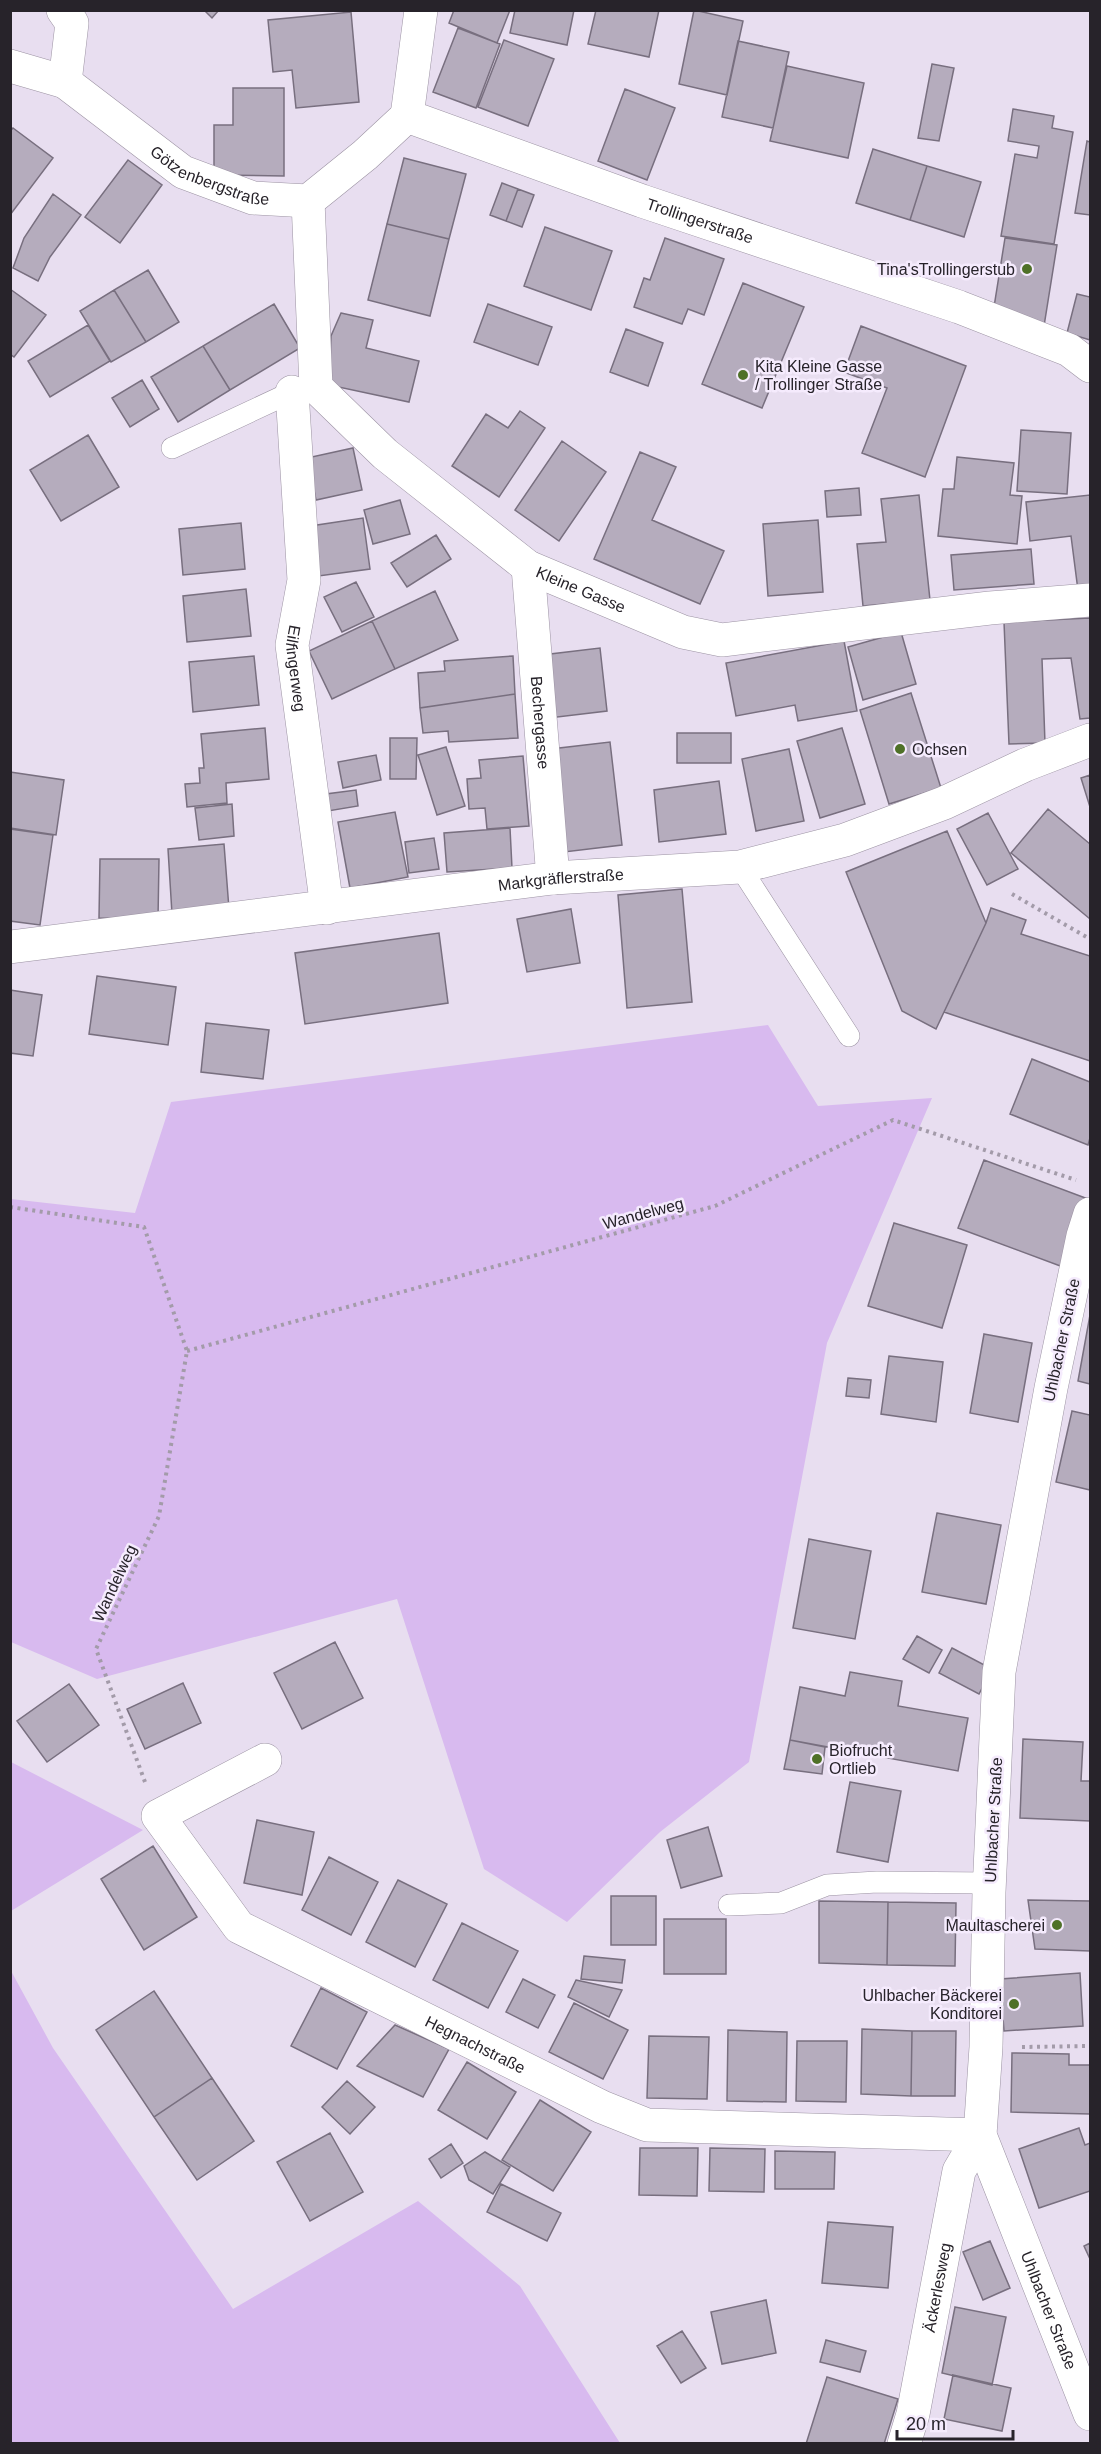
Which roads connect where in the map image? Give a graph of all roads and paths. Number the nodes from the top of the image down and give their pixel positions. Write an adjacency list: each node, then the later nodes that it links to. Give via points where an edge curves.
1 (63, 10): 4 (street, via 72,23)
2 (421, 10): 5 (street)
3 (10, 66): 4 (street, Götzenbergstraße)
4 (65, 81): 6 (street, Götzenbergstraße, via 183,172 254,198)
5 (407, 116): 6 (street); 7 (street, Trollingerstraße, via 642,201 959,307 1069,350)
6 (308, 201): 8 (street)
7 (1090, 366)
8 (304, 390): 9 (lane); 10 (street, Kleine Gasse); 16 (street, Eilfingerweg, via 304,580 291,645)
9 (172, 448)
10 (528, 567): 11 (street, Kleine Gasse, via 683,632 722,640); 14 (street, Bechergasse)
11 (1090, 600)
12 (1090, 740): 13 (street, Markgräflerstraße, via 944,803 845,840)
13 (740, 867): 14 (street, Markgräflerstraße); 19 (lane)
14 (552, 878): 16 (street, Markgräflerstraße)
15 (1012, 894): 17 (path)
16 (327, 908): 18 (street, Markgräflerstraße)
17 (1090, 939)
18 (10, 947)
19 (849, 1036)
20 (1080, 1181): 23 (path, Wandelweg, via 893,1120 715,1206)
21 (10, 1207): 23 (path, Wandelweg, via 144,1227)
22 (1090, 1214): 26 (street, Uhlbacher Straße, via 1051,1388 999,1672)
23 (187, 1351): 25 (path, Wandelweg, via 159,1516 96,1649)
24 (265, 1760): 25 (street)
25 (158, 1816): 30 (street, Hegnachstraße, via 239,1927 602,2107 647,2125)
26 (990, 1883): 27 (lane, via 827,1885 781,1903); 29 (street, Uhlbacher Straße)
27 (729, 1905)
28 (1090, 2046): 29 (path)
29 (986, 2047): 30 (street, Uhlbacher Straße)
30 (980, 2135): 31 (street, Uhlbacher Straße); 32 (street, Äckerlesweg, via 959,2170)
31 (1090, 2414)
32 (904, 2444)

